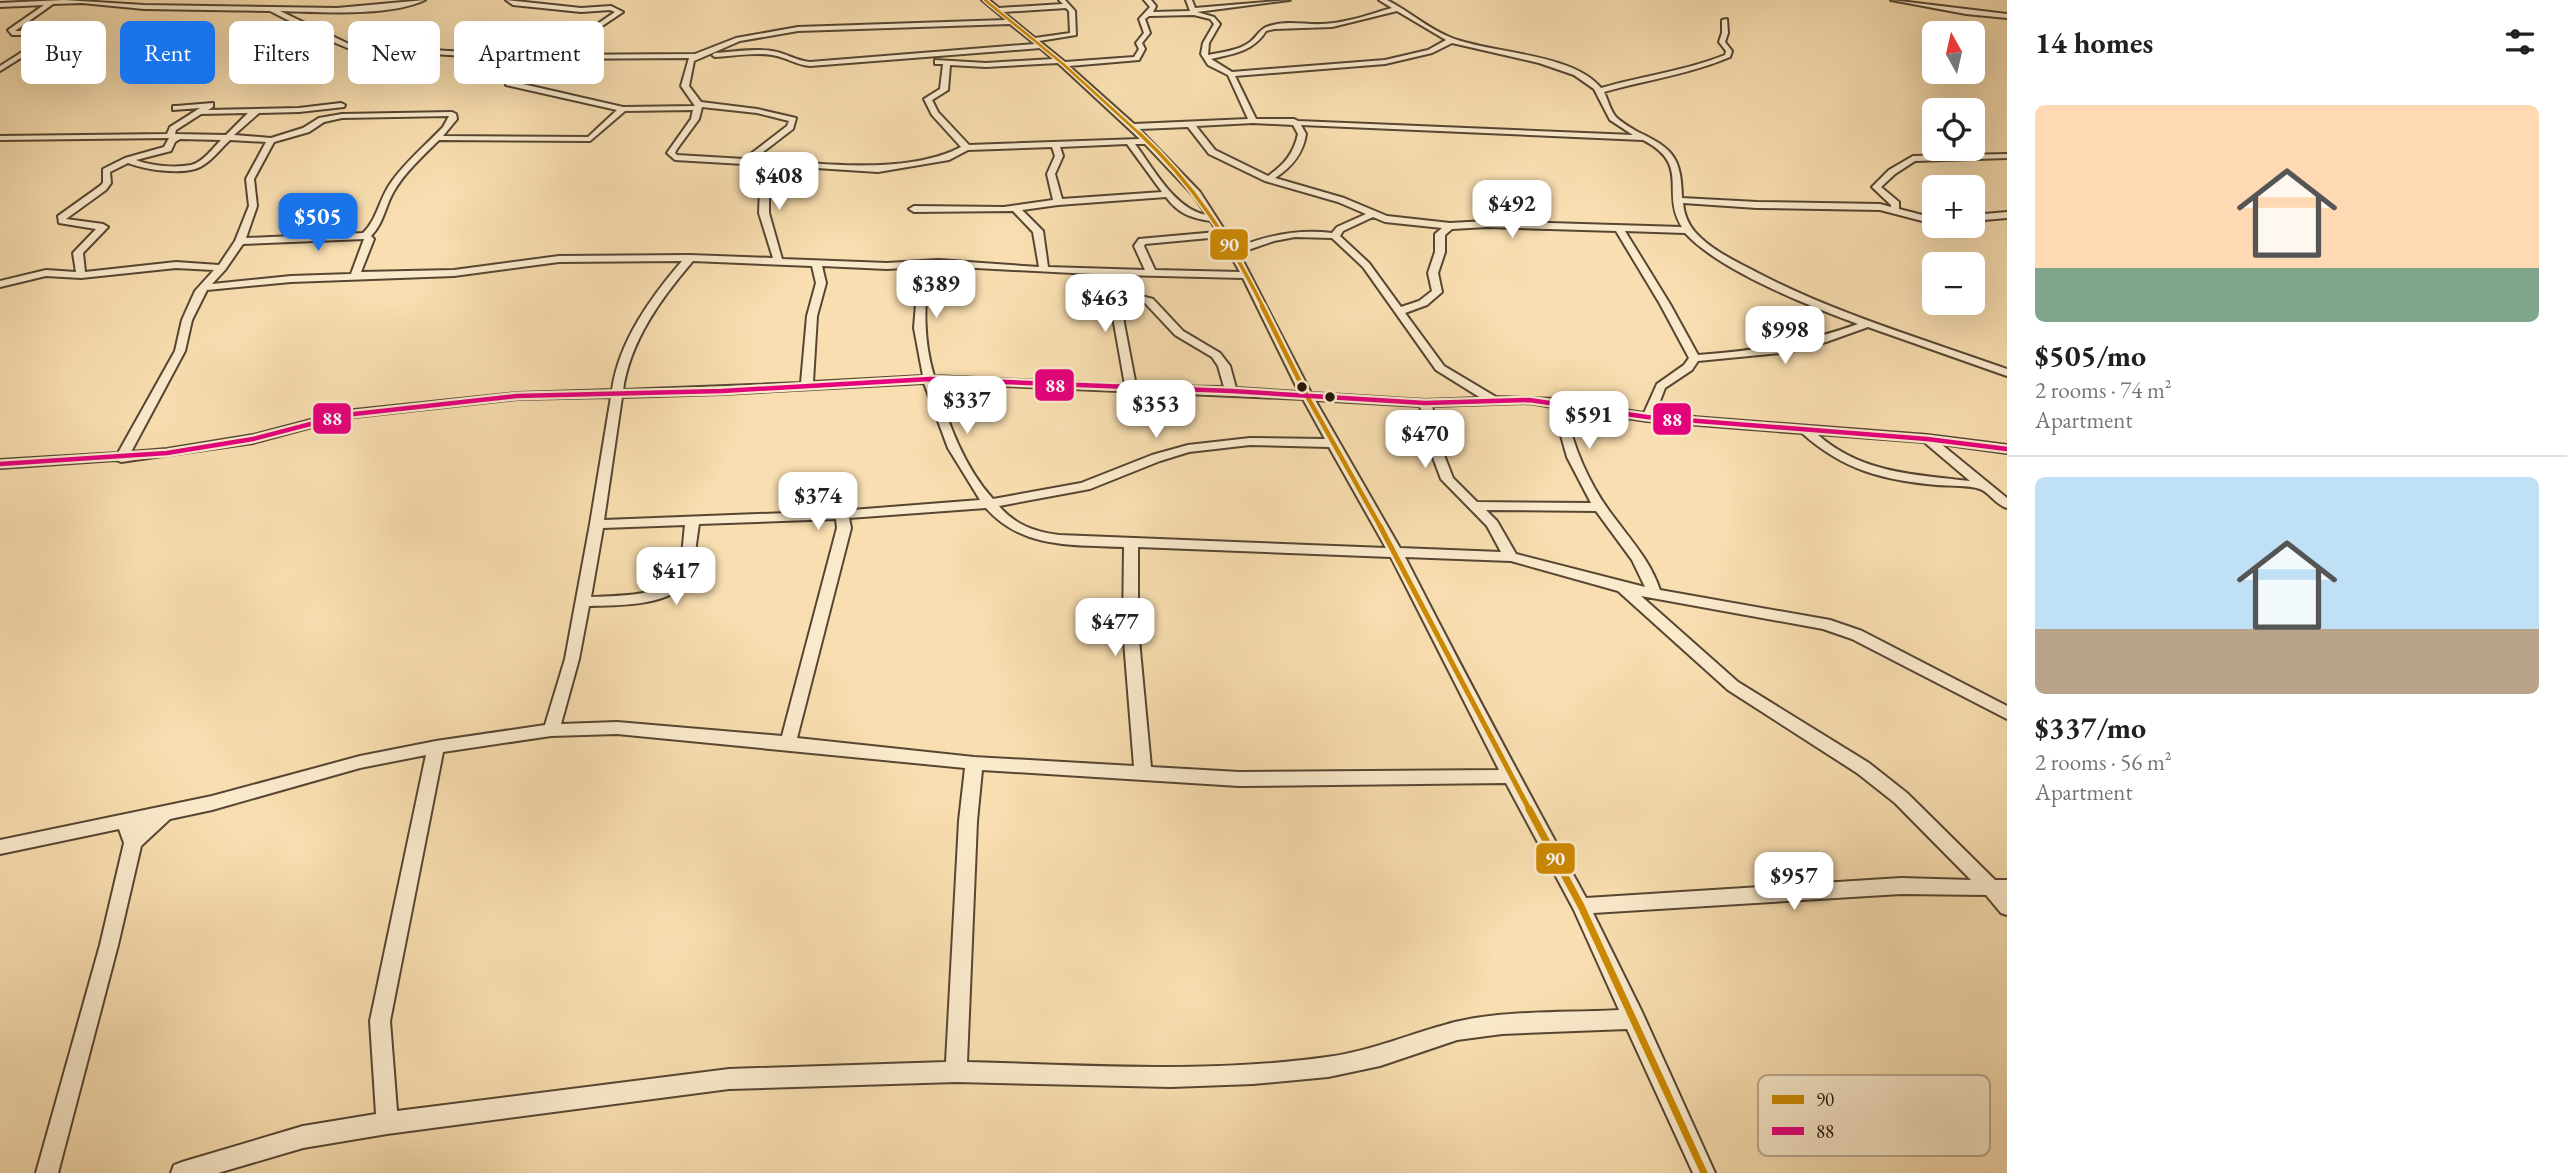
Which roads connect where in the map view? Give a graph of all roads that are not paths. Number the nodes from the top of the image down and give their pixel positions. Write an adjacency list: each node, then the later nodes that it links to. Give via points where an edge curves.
1 (422, 0): 15 (street, via 370,8)
2 (509, 0): 21 (street, via 620,12)
3 (985, 0): 16 (street)
4 (1062, 0): 13 (street)
5 (1147, 0): 18 (street, via 1154,7)
6 (1189, 0): 17 (street)
7 (1287, 0): 17 (street)
8 (1382, 0): 14 (street)
9 (1894, 0): 19 (street)
10 (72, 1): 11 (street); 15 (street)
11 (51, 3): 12 (street); 32 (street, via 11,30 57,33)
12 (0, 5)
13 (1069, 6): 16 (street); 24 (street, via 1073,35)
14 (1399, 8): 23 (street); 29 (street, via 1325,26 1269,27 1248,48)
15 (271, 9): 25 (street, via 351,47)
16 (997, 10): 22 (street)
17 (1194, 11): 18 (street); 29 (street, via 1212,18 1217,26 1206,43)
18 (1145, 13): 30 (street, via 1142,23 1147,33 1139,43 1142,49 1137,59)
19 (2007, 16)
20 (1725, 20): 35 (street, via 1722,42 1728,56)
21 (604, 22)
22 (1011, 22): 24 (street); 28 (street, via 798,29 743,38)
23 (1452, 40): 33 (street, via 1430,52 1385,62); 35 (street, via 1559,68)
24 (1037, 43): 26 (street); 30 (street)
25 (454, 54)
26 (909, 55): 28 (street, via 798,64 769,53); 31 (street)
27 (604, 56): 28 (street)
28 (697, 56): 37 (street, via 691,60 685,86)
29 (1206, 58): 33 (street)
30 (1061, 62): 31 (street); 45 (street)
31 (947, 63): 55 (street, via 944,90 928,99 936,116)
32 (0, 69)
33 (1231, 74): 42 (street)
34 (513, 84): 39 (street)
35 (1600, 91): 50 (street, via 1612,118)
36 (341, 105): 40 (street)
37 (699, 106): 39 (street); 58 (street, via 672,156); 58 (street, via 757,111 793,120)
38 (176, 108): 41 (street, via 209,104)
39 (623, 109): 49 (street, via 590,139)
40 (259, 110): 41 (street); 48 (street)
41 (200, 112): 46 (street, via 173,129)
42 (1253, 121): 43 (street); 44 (street)
43 (1294, 121): 50 (street); 60 (street, via 1302,134 1297,150 1281,172)
44 (1189, 123): 45 (street); 60 (street, via 1212,152)
45 (1131, 127): 52 (street)
46 (174, 136): 47 (street); 48 (street); 57 (street, via 168,149)
47 (0, 138)
48 (226, 138): 51 (street); 57 (street, via 194,167 148,168)
49 (438, 138): 51 (street, via 452,114 342,116); 76 (street, via 390,191 378,225)
50 (1649, 139): 62 (street, via 1671,156 1676,169)
51 (271, 140): 78 (street, via 250,179 253,206)
52 (1147, 141): 53 (street); 71 (street)
53 (1129, 142): 54 (street); 61 (street)
54 (1055, 144): 55 (street); 63 (street, via 1059,156 1051,174)
55 (966, 148): 59 (street, via 949,157 895,168)
56 (2007, 156): 66 (street, via 1907,161 1876,187 1896,204)
57 (128, 160): 88 (street, via 106,171 103,188 61,218 103,227 78,253)
58 (745, 162): 59 (street)
59 (765, 164): 81 (street, via 764,213)
60 (1268, 179): 67 (street, via 1340,200)
61 (1166, 194): 63 (street); 71 (street, via 1186,212)
62 (1676, 200): 66 (street); 74 (street)
63 (1058, 202): 65 (street)
64 (914, 209): 65 (street)
65 (1016, 209): 85 (street, via 1038,231)
66 (1894, 210): 70 (street)
67 (1371, 215): 72 (street); 77 (street, via 1340,229)
68 (2007, 215): 69 (street)
69 (1985, 217)
70 (1922, 218)
71 (1214, 219): 75 (street)
72 (1450, 226): 73 (street); 94 (street, via 1440,234 1433,273 1437,292)
73 (1618, 227): 74 (street); 96 (street)
74 (1685, 230): 95 (street, via 1744,268)
75 (1223, 234): 79 (street); 87 (street, via 1142,241 1139,246)
76 (366, 236): 78 (street); 90 (street, via 369,239 356,269)
77 (1335, 236): 79 (street, via 1290,232); 94 (street, via 1366,265)
78 (240, 241): 84 (street)
79 (1234, 252): 89 (street)
80 (690, 258): 81 (street); 90 (street, via 548,259 454,273); 102 (street, via 658,295 629,347)
81 (778, 260): 82 (street)
82 (816, 262): 83 (street); 99 (street, via 821,283 812,316)
83 (924, 264): 85 (street); 98 (street, via 920,328)
84 (222, 268): 88 (street, via 162,266); 92 (street)
85 (1044, 270): 86 (street)
86 (1116, 272): 87 (street); 93 (street)
87 (1152, 273): 89 (street)
88 (81, 275): 91 (street, via 46,273)
89 (1247, 275): 103 (street)
90 (362, 276): 92 (street)
91 (0, 284)
92 (203, 287): 112 (street, via 189,314 180,351)
93 (1119, 293): 100 (street, via 1119,323); 101 (street, via 1149,301 1170,326 1216,355)
94 (1400, 311): 104 (street, via 1440,368)
95 (1865, 325): 96 (street, via 1802,347); 97 (street)
96 (1693, 358): 107 (street, via 1690,367 1662,385)
97 (2007, 373)
98 (930, 379): 99 (street); 100 (street); 115 (street, via 952,443)
99 (807, 385): 102 (street)
100 (1131, 389): 101 (street)
101 (1231, 391): 103 (street)
102 (617, 393): 112 (street, via 517,396 370,411 253,439); 121 (street)
103 (1307, 396): 106 (street); 110 (street)
104 (1492, 399): 105 (street); 106 (street)
105 (1558, 402): 107 (street); 118 (street, via 1563,435)
106 (1425, 403): 117 (street, via 1442,470)
107 (1647, 417): 108 (street)
108 (1806, 430): 109 (street); 114 (street, via 1830,454 1862,468)
109 (1927, 439): 111 (street); 114 (street)
110 (1333, 443): 115 (street, via 1192,447 1101,482); 123 (street)
111 (2007, 449)
112 (121, 458): 113 (street)
113 (1, 465)
114 (1985, 486): 116 (street)
115 (986, 502): 119 (street); 122 (street, via 1031,534)
116 (2007, 505)
117 (1476, 506): 118 (street); 124 (street)
118 (1600, 507): 126 (street, via 1640,561)
119 (839, 515): 120 (street); 130 (street, via 844,528)
120 (693, 520): 121 (street); 127 (street, via 681,579 671,590)
121 (597, 524): 127 (street)
122 (1131, 543): 123 (street); 133 (street, via 1131,626)
123 (1396, 554): 124 (street); 134 (street)
124 (1511, 557): 125 (street)
125 (1623, 588): 126 (street); 139 (street, via 1733,687 1863,768 1901,798)
126 (1654, 593): 128 (street, via 1825,624 1857,635)
127 (582, 602): 129 (street, via 572,659)
128 (2007, 713)
129 (551, 730): 130 (street, via 617,728); 131 (street)
130 (788, 743): 132 (street)
131 (436, 747): 135 (street); 144 (street, via 380,1021)
132 (974, 763): 133 (street); 143 (street)
133 (1143, 771): 134 (street, via 1238,779)
134 (1513, 776): 140 (street)
135 (165, 813): 136 (street); 137 (street)
136 (124, 821): 137 (street); 138 (street)
137 (133, 842): 145 (street)
138 (0, 847)
139 (1998, 887): 140 (street, via 1901,886); 141 (street)
140 (1581, 906): 142 (street)
141 (2007, 908)
142 (1634, 1019): 143 (street, via 1457,1031 1328,1067 1253,1074 1171,1077); 147 (street)
143 (956, 1072): 144 (street, via 729,1079)
144 (387, 1123): 146 (street, via 303,1137)
145 (47, 1173)
146 (182, 1173)
147 (1704, 1173)

